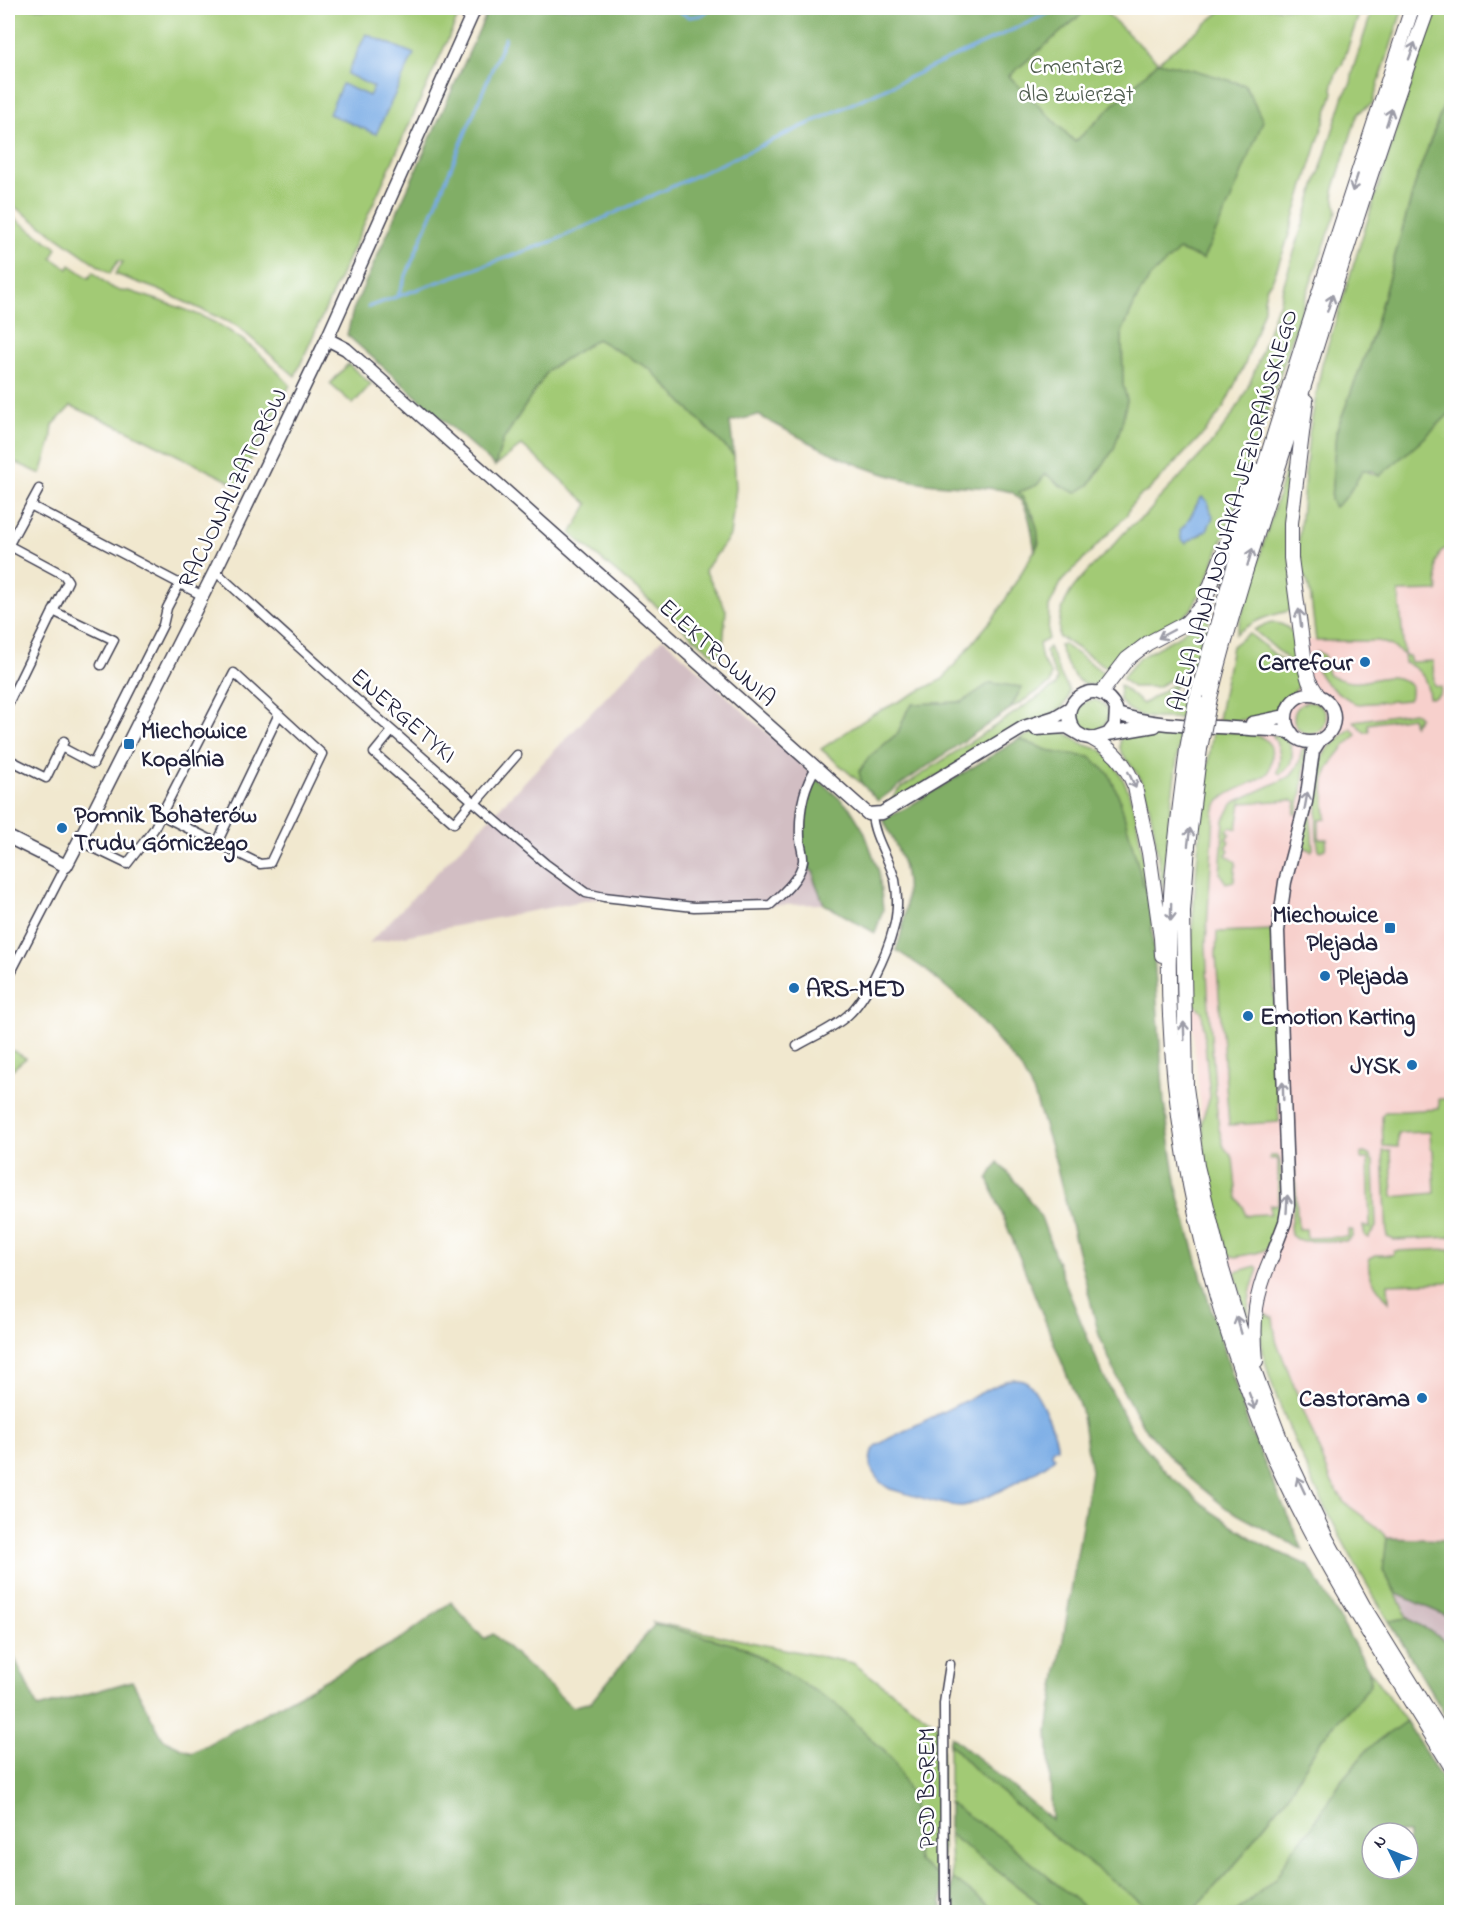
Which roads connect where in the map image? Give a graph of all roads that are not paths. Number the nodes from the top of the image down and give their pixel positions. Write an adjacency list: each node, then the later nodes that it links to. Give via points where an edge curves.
1 (475, 8): 4 (street, RACJONALIZATORÓW)
2 (1412, 8): 6 (main road, ALEJA JANA NOWAKA-JEZIORAŃSKIEGO, one-way to 6)
3 (1428, 8): 5 (main road, ALEJA JANA NOWAKA-JEZIORAŃSKIEGO, one-way to 3)
4 (327, 339): 10 (street, RACJONALIZATORÓW); 34 (street, ELEKTROWNIA, via 346,349)
5 (1312, 359): 15 (main road, ALEJA JANA NOWAKA-JEZIORAŃSKIEGO, one-way to 5, via 1233,613); 17 (main road, one-way to 5, via 1306,670 1291,558 1294,490)
6 (1298, 360): 15 (main road, ALEJA JANA NOWAKA-JEZIORAŃSKIEGO, via 1218,618); 16 (main road, one-way to 16, via 1203,605 1186,623 1127,659)
7 (39, 489): 8 (street)
8 (30, 505): 9 (street); 11 (street)
9 (8, 546): 13 (street, via 64,575 68,581)
10 (215, 571): 12 (street, RACJONALIZATORÓW); 25 (street, ENERGETYKI)
11 (180, 583): 12 (street); 33 (street, via 93,764 63,744 46,778)
12 (203, 596): 39 (street, RACJONALIZATORÓW)
13 (53, 611): 14 (street, via 114,640); 18 (street)
14 (101, 665)
15 (1212, 665): 31 (main road, ALEJA JANA NOWAKA-JEZIORAŃSKIEGO, bridge)
16 (1101, 693): 19 (street, via 1079,696); 21 (street, via 1110,699)
17 (1317, 694): 22 (street, via 1305,694 1294,700); 30 (street, via 1329,702 1335,717 1332,728)
18 (8, 703)
19 (1070, 708): 28 (street); 29 (street, via 1071,723)
20 (279, 714): 36 (street, via 234,673); 40 (street); 40 (street, via 322,754 270,863 260,864)
21 (1117, 714): 23 (street); 27 (street)
22 (1286, 716): 24 (street); 26 (street)
23 (1164, 725): 24 (street); 27 (street)
24 (1237, 726): 26 (street)
25 (393, 731): 35 (street, ENERGETYKI); 35 (street, via 374,753 454,823)
26 (1292, 733): 30 (street, via 1303,741)
27 (1108, 734): 29 (street)
28 (1012, 735): 29 (street, via 1066,727); 37 (street, via 892,808)
29 (1086, 737): 44 (main road, one-way to 44, via 1105,745 1123,765 1140,801 1161,938 1165,1022)
30 (1320, 740): 45 (street, one-way to 30, via 1288,1205 1278,931 1285,882 1306,802 1312,751)
31 (1194, 749): 44 (main road, ALEJA JANA NOWAKA-JEZIORAŃSKIEGO, one-way to 44, via 1171,897 1170,1017); 46 (main road, ALEJA JANA NOWAKA-JEZIORAŃSKIEGO, one-way to 31, via 1222,1269 1197,1166 1186,1087 1183,912)
32 (517, 755): 35 (street)
33 (8, 759)
34 (816, 768): 35 (street, ENERGETYKI, via 806,784 801,812 803,862 791,886 770,905 694,907 586,893); 37 (street, ELEKTROWNIA)
35 (474, 802)
36 (161, 815): 39 (street, via 127,864); 40 (street)
37 (872, 815): 43 (street, via 895,882 894,929 871,983 848,1016)
38 (8, 837): 41 (street)
39 (79, 841): 41 (street, RACJONALIZATORÓW)
40 (217, 843)
41 (66, 866): 42 (street, RACJONALIZATORÓW)
42 (8, 978)
43 (797, 1046)
44 (1176, 1091): 49 (main road, ALEJA JANA NOWAKA-JEZIORAŃSKIEGO, one-way to 49, via 1187,1170 1226,1331 1276,1461 1350,1604)
45 (1272, 1256): 46 (main road, via 1255,1309)
46 (1258, 1381): 48 (main road, ALEJA JANA NOWAKA-JEZIORAŃSKIEGO, one-way to 46, via 1339,1561 1284,1449)
47 (950, 1664): 50 (street, POD BOREM, via 944,1703)
48 (1452, 1749)
49 (1452, 1768)
50 (945, 1912)

